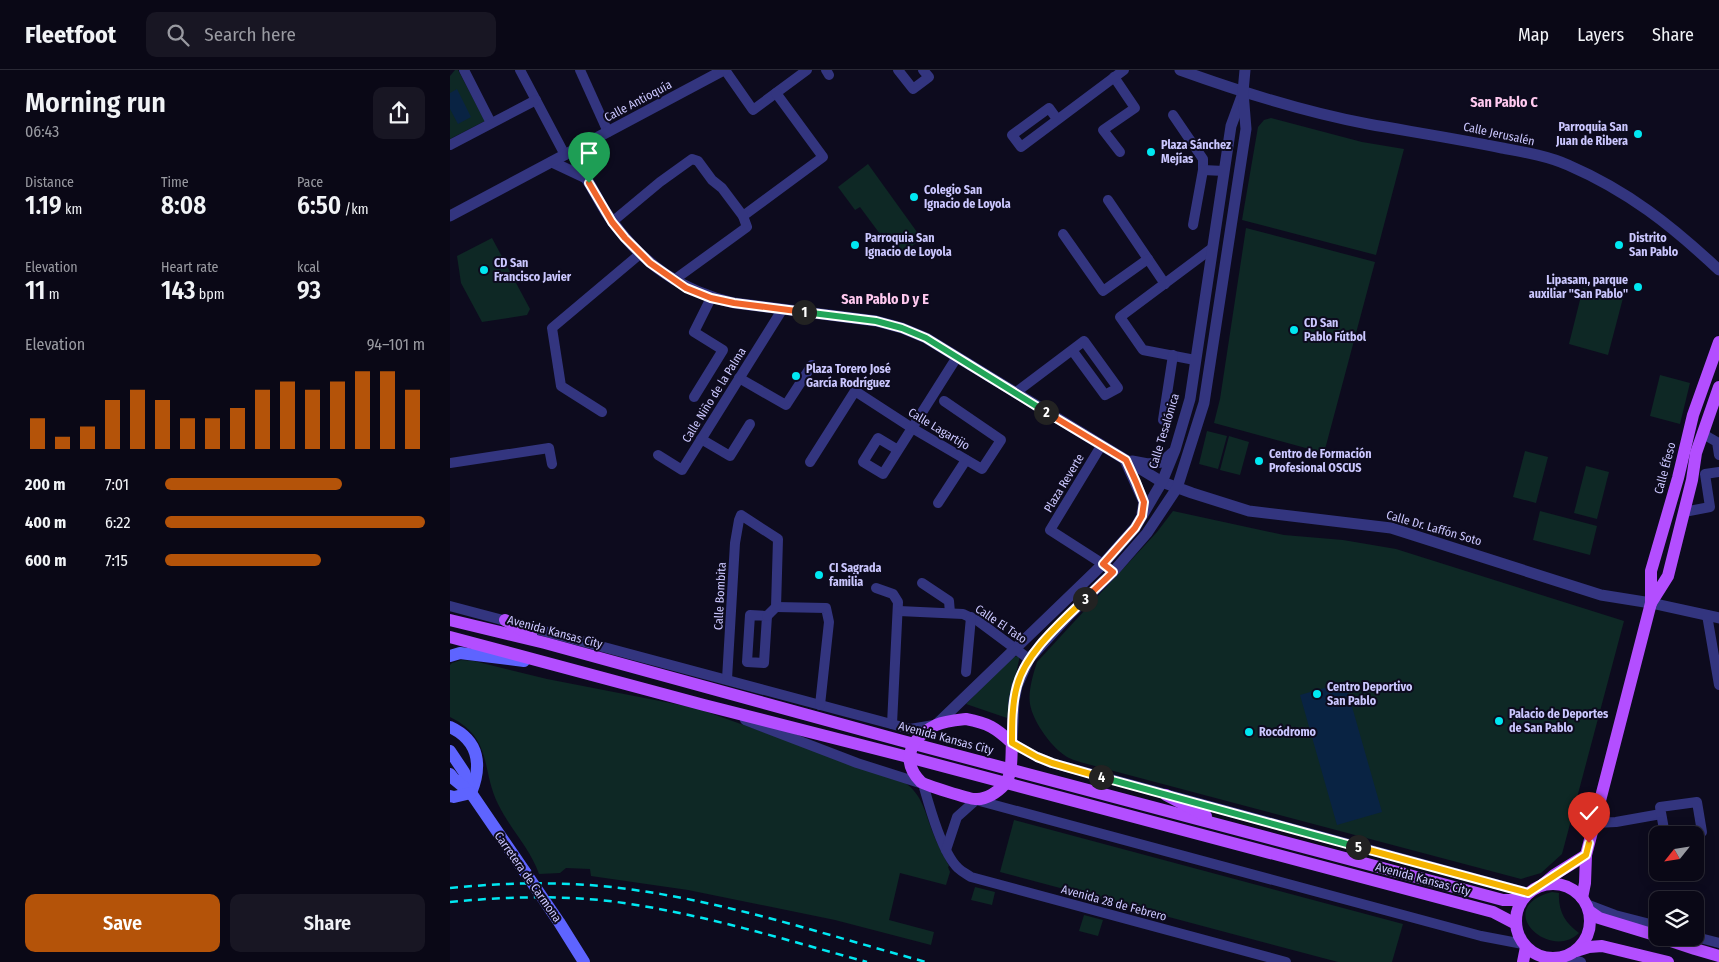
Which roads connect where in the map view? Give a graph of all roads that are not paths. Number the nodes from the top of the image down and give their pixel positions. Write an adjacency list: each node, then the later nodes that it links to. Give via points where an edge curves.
1 (464, 70): 17 (street)
2 (520, 70): 14 (street)
3 (580, 70): 18 (street)
4 (724, 70): 13 (street, via 754,110); 18 (street, Calle Antioquía)
5 (807, 70): 13 (street)
6 (898, 70): 7 (street, via 913,89 929,77)
7 (923, 70)
8 (1124, 70): 11 (street)
9 (1180, 70): 12 (street, Calle Jerusalén)
10 (1245, 70): 12 (street, Calle Tesalónica)
11 (1114, 78): 16 (street); 21 (street, via 1134,108 1103,130)
12 (1243, 92): 25 (street, Calle Tesalónica, via 1231,126); 36 (street, Calle Jerusalén, via 1351,120 1480,143 1566,164 1640,204 1671,226); 70 (street, Calle Tesalónica, via 1246,130 1204,403)
13 (776, 93): 29 (street, via 823,156)
14 (536, 100): 17 (street); 22 (street)
15 (1173, 116): 24 (street, via 1203,159)
16 (1057, 119)
17 (491, 123): 20 (street)
18 (608, 132): 19 (street, Calle Antioquía)
19 (596, 139): 22 (street, Calle Antioquía); 26 (street, via 587,159)
20 (450, 145)
21 (1120, 152)
22 (565, 155): 23 (street, Calle Antioquía)
23 (552, 162): 26 (street); 28 (street, Calle Antioquía)
24 (1204, 170): 25 (street); 31 (street)
25 (1224, 171): 33 (street, Calle Tesalónica)
26 (586, 178): 30 (street, Calle Dr. Laffón Soto)
27 (1108, 200): 35 (street)
28 (450, 216)
29 (743, 216): 30 (street, via 698,161 692,159); 37 (street, via 747,227)
30 (612, 222): 34 (street, Calle Dr. Laffón Soto)
31 (1193, 225)
32 (1063, 234): 35 (street, via 1103,290)
33 (1211, 250): 38 (street); 45 (street, Calle Tesalónica)
34 (640, 254): 37 (street, Calle Dr. Laffón Soto); 52 (street, via 552,328 561,386)
35 (1148, 259): 38 (street)
36 (1719, 270)
37 (674, 280): 39 (street, Calle Dr. Laffón Soto)
38 (1165, 284): 43 (street, via 1120,317 1143,350)
39 (711, 298): 40 (street, Calle Dr. Laffón Soto); 50 (street, via 694,332 722,350)
40 (782, 310): 44 (street, Calle Dr. Laffón Soto, via 876,321 926,338); 47 (street, Calle Niño de la Palma)
41 (1072, 350): 41 (street, via 1084,341 1118,388 1106,395); 49 (street)
42 (1718, 352): 78 (main road, Calle Éfeso, via 1692,415 1678,478 1652,566)
43 (1173, 354): 45 (street); 53 (street)
44 (957, 357): 49 (street, Calle Dr. Laffón Soto); 55 (street)
45 (1196, 360): 60 (street, Calle Tesalónica, via 1190,399)
46 (812, 365): 47 (street, via 786,405)
47 (739, 378): 57 (street, Calle Niño de la Palma)
48 (1719, 387): 56 (main road, Calle Éfeso)
49 (1015, 393): 58 (street, Calle Dr. Laffón Soto)
50 (694, 397)
51 (944, 401): 63 (street, Calle Lagartijo, via 1000,440 982,469)
52 (602, 412)
53 (1163, 420)
54 (750, 424): 57 (street, via 730,456)
55 (912, 428): 59 (street); 63 (street, Calle Lagartijo); 65 (street, Calle Lagartijo, via 855,391)
56 (1703, 434): 61 (street, via 1717,442); 72 (main road, Calle Éfeso)
57 (701, 439): 62 (street, Calle Niño de la Palma, via 682,470)
58 (1101, 446): 64 (street, Calle Dr. Laffón Soto); 74 (street, Plaza Reverte, via 1050,530)
59 (898, 450)
60 (1175, 450): 64 (street, via 1162,462 1148,464); 69 (street, Calle Tesalónica)
61 (1719, 455)
62 (658, 456)
63 (966, 460): 71 (street)
64 (1126, 460): 69 (street, Calle Dr. Laffón Soto); 73 (street, via 1144,502)
65 (810, 462)
66 (450, 463): 67 (street, via 549,448)
67 (552, 464)
68 (1719, 472): 72 (street, via 1705,474 1710,507)
69 (1162, 482): 70 (street, Calle Dr. Laffón Soto); 73 (street, Calle Tesalónica)
70 (1177, 488): 75 (street, Calle Tesalónica, via 1147,533); 78 (street, Calle Dr. Laffón Soto, via 1249,511 1391,528 1601,595)
71 (938, 503)
72 (1684, 512): 78 (main road, Calle Éfeso, via 1668,576)
73 (1142, 516): 74 (street, Calle Tesalónica)
74 (1103, 564): 75 (street); 93 (street, Calle Tesalónica)
75 (1113, 572): 95 (street, Calle Tesalónica)
76 (922, 583): 83 (street, via 949,601)
77 (876, 588): 82 (street, via 893,594 898,602)
78 (1651, 603): 85 (street, Calle Dr. Laffón Soto); 118 (main road, Calle Éfeso)
79 (450, 606): 90 (street, Avenida Kansas City)
80 (776, 607): 81 (street, Calle Bombita, via 778,539 741,515 735,543); 86 (street); 101 (street, via 826,608 830,622)
81 (732, 611): 84 (street); 98 (street, Calle Bombita)
82 (898, 611): 83 (street, Calle El Tato); 102 (street)
83 (950, 613): 87 (street, Calle El Tato)
84 (750, 615): 86 (street); 86 (street, via 746,662 764,663)
85 (1707, 615): 88 (street, Calle Dr. Laffón Soto); 99 (street)
86 (767, 616)
87 (971, 617): 93 (street, Calle El Tato); 97 (street)
88 (1719, 618)
89 (450, 620): 92 (main road, Avenida Kansas City)
90 (505, 620): 92 (main road); 98 (street, Avenida Kansas City)
91 (450, 637): 96 (main road, Avenida Kansas City)
92 (544, 643): 106 (main road, Avenida Kansas City)
93 (1016, 648): 95 (street, Calle El Tato); 103 (street, Calle Tesalónica)
94 (450, 656): 96 (main road, via 460,653)
95 (1029, 658): 105 (street, Calle Tesalónica, via 1014,701)
96 (562, 666): 100 (main road, Avenida Kansas City)
97 (966, 672)
98 (727, 680): 101 (street, Avenida Kansas City)
99 (1719, 686)
100 (704, 705): 108 (main road, Avenida Kansas City); 112 (street, via 857,763)
101 (820, 705): 102 (street, Avenida Kansas City)
102 (892, 724): 103 (street, Avenida Kansas City, via 910,729)
103 (937, 724): 105 (main road, via 966,718 980,721 995,728); 106 (main road)
104 (450, 727): 113 (main road, via 470,742 477,759 477,777)
105 (1012, 743): 109 (main road); 115 (street, Avenida Kansas City, via 1052,763)
106 (913, 744): 108 (main road); 109 (main road, Avenida Kansas City)
107 (450, 751): 113 (main road, Carretera de Carmona, via 464,772)
108 (908, 757): 111 (main road, Avenida Kansas City); 112 (main road)
109 (1011, 770): 111 (main road); 121 (main road, Avenida Kansas City)
110 (450, 774): 113 (main road, Carretera de Carmona)
111 (1006, 783): 116 (main road, via 995,794); 127 (main road, Avenida Kansas City, via 1493,912)
112 (923, 784): 116 (main road); 122 (street, Avenida 28 de Febrero, via 932,818)
113 (471, 793): 114 (main road, via 454,798); 136 (main road, Carretera de Carmona, bridge)
114 (450, 796)
115 (1166, 796): 121 (main road); 125 (street, Avenida Kansas City)
116 (976, 800): 122 (street, via 957,817); 132 (street, via 1487,938)
117 (1661, 814): 118 (street); 119 (street); 120 (street, via 1660,808 1698,802)
118 (1595, 823): 123 (main road, Calle Éfeso)
119 (1663, 826)
120 (1701, 826)
121 (1228, 827): 125 (main road, Avenida Kansas City, via 1503,900)
122 (946, 850): 137 (street, Avenida 28 de Febrero, via 957,868 971,877)
123 (1586, 855): 124 (main road); 126 (main road, Calle Éfeso)
124 (1542, 886): 125 (main road); 126 (main road, via 1567,886)
125 (1525, 897): 127 (main road, via 1517,912)
126 (1586, 904): 128 (street); 129 (main road, via 1603,920); 135 (main road, via 1590,930)
127 (1516, 924): 132 (main road)
128 (1649, 924)
129 (1649, 933)
130 (1704, 939): 131 (street)
131 (1719, 943)
132 (1525, 945): 135 (main road, via 1541,957); 138 (main road)
133 (1686, 946): 134 (main road)
134 (1719, 956)
135 (1568, 958): 139 (main road, via 1589,947 1602,946)
136 (584, 962)
137 (1286, 962)
138 (1523, 962)
139 (1668, 962)

